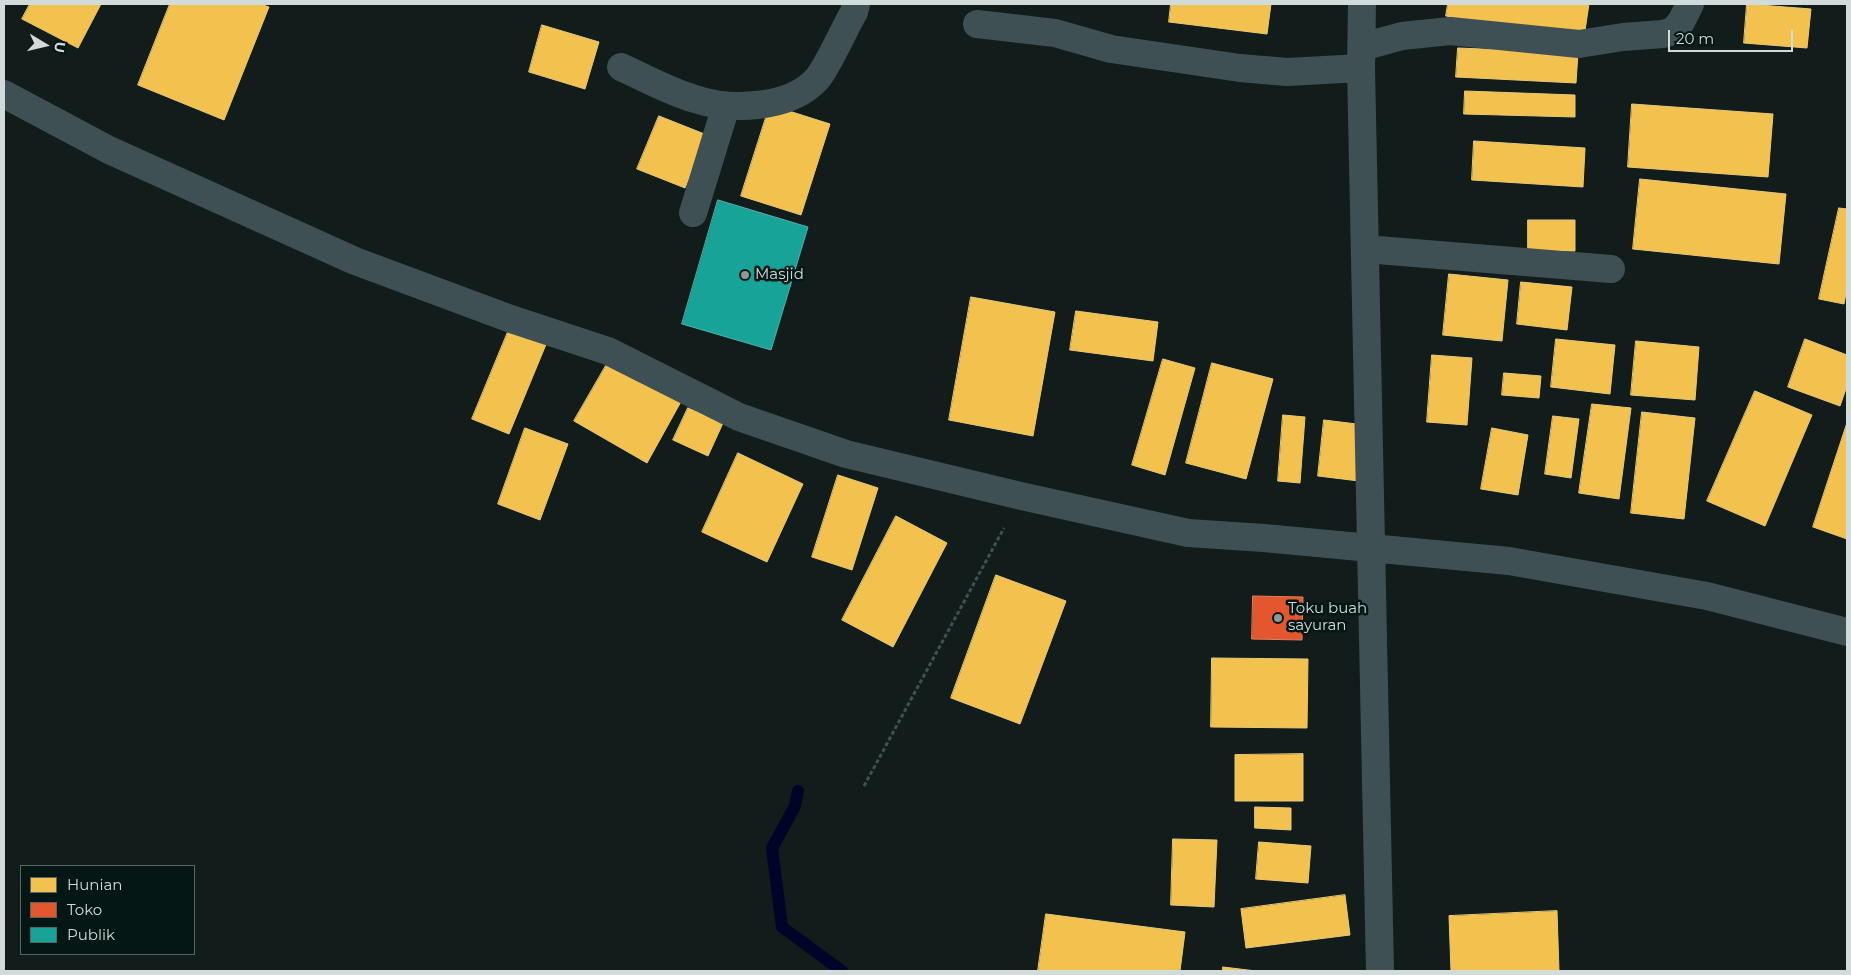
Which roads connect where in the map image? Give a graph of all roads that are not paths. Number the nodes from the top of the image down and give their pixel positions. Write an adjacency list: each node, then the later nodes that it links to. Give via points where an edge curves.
1 (856, 4): 8 (street, via 817,78 798,94 770,102)
2 (1362, 4): 5 (street)
3 (1690, 4): 5 (street, via 1673,31 1663,34 1579,44 1450,31 1402,36)
4 (977, 24): 5 (street, via 1055,33 1111,48 1240,68 1287,72)
5 (1361, 58): 10 (street)
6 (621, 67): 8 (street, via 694,99)
7 (4, 94): 12 (street, via 109,150 355,261 511,319 608,350 738,417 846,454 1188,533)
8 (726, 106): 9 (street)
9 (693, 212)
10 (1366, 249): 11 (street); 12 (street)
11 (1611, 269)
12 (1372, 547): 13 (street, via 1518,562 1706,596); 14 (street)
13 (1847, 632)
14 (1380, 971)

